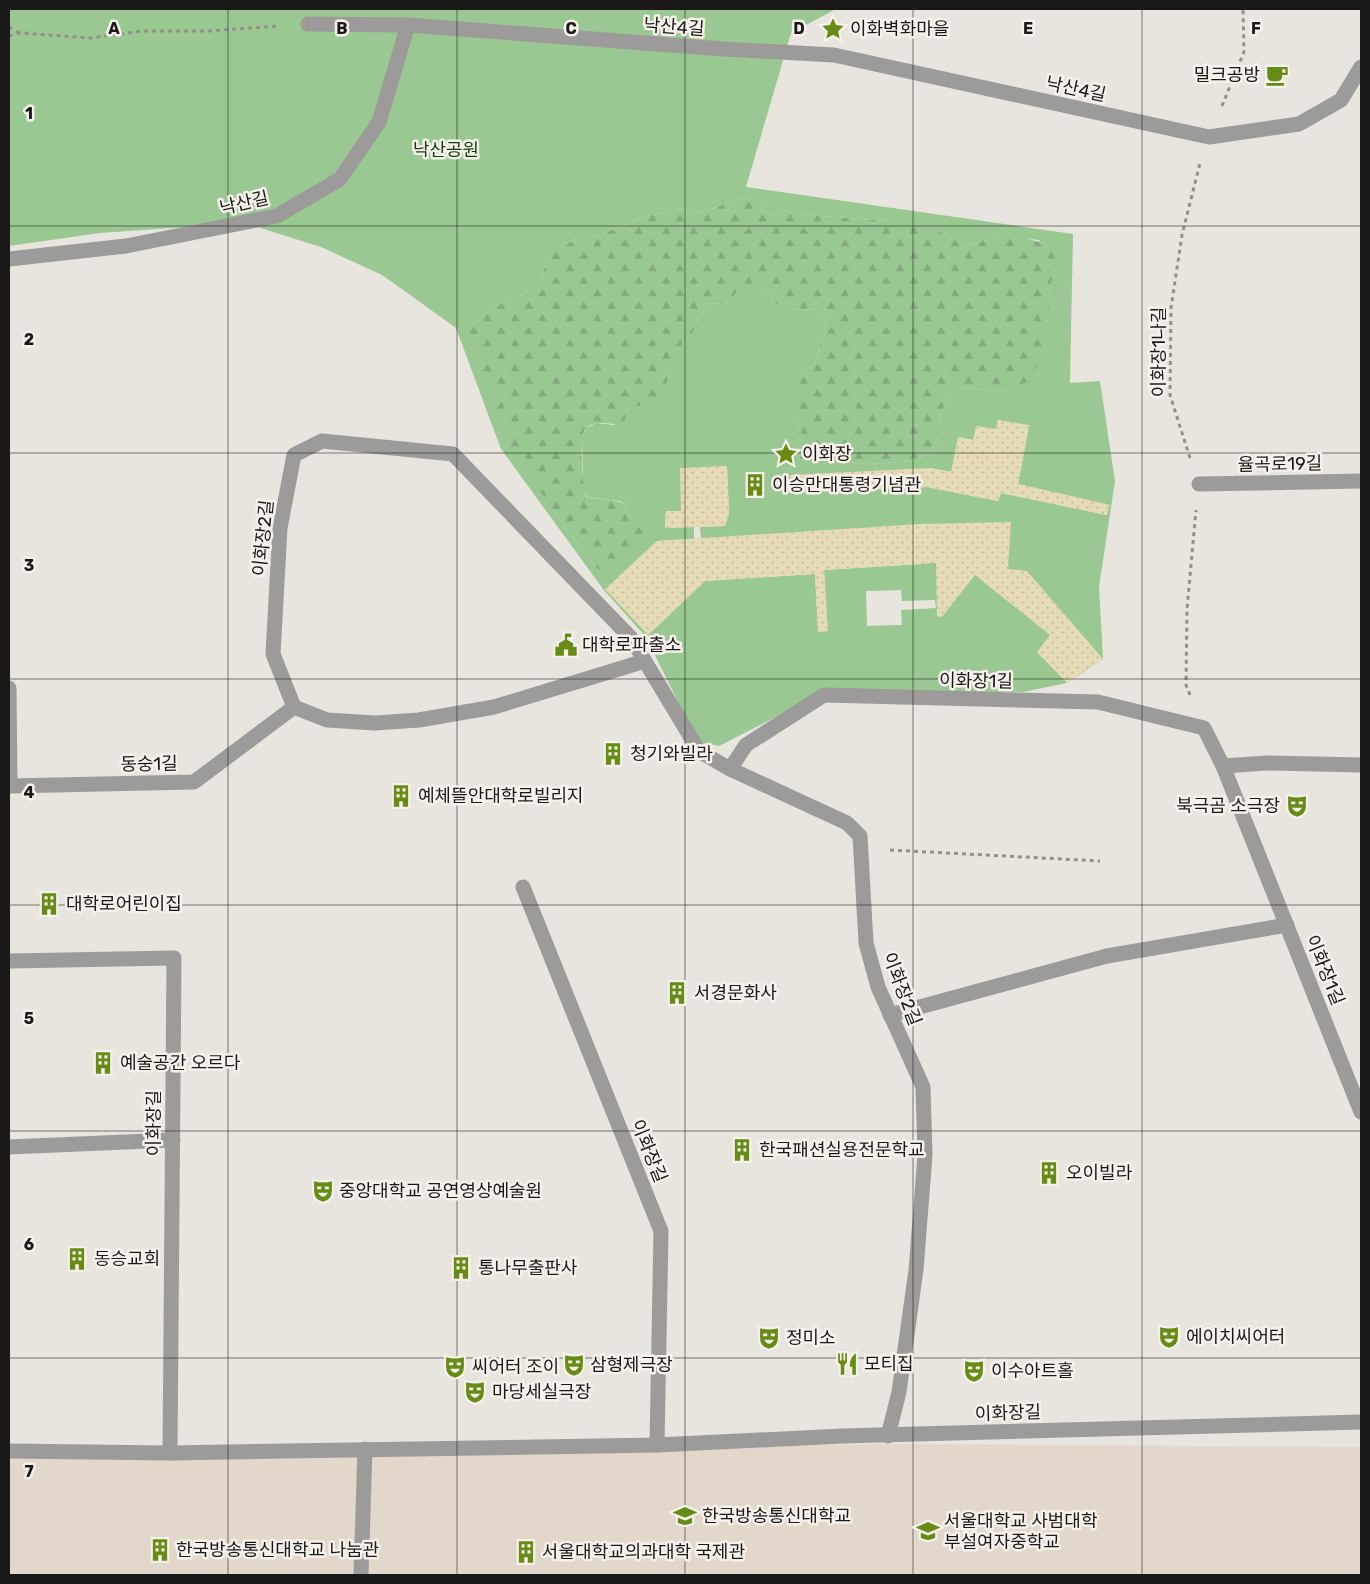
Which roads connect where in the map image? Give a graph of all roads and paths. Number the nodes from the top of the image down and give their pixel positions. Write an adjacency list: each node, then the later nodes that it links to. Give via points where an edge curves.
1 (1243, 9): 8 (path, 이화장1나길, via 1244,52)
2 (308, 24): 3 (street, 낙산4길); 5 (path, via 207,31 142,31 91,38)
3 (408, 25): 8 (street, 낙산4길, via 834,55); 9 (street, 낙산길, via 379,122 340,179 277,216 126,246)
4 (9, 27): 5 (path)
5 (20, 33): 6 (path)
6 (9, 36)
7 (1361, 67): 8 (street, via 1341,100 1299,124)
8 (1210, 137): 11 (path, 이화장1나길, via 1196,175 1182,235 1171,308 1170,395)
9 (9, 259)
10 (1361, 481): 11 (street, 율곡로19길)
11 (1199, 484): 15 (path, 이화장1나길, via 1187,609 1186,685)
12 (645, 661): 14 (street, via 494,707 419,720 375,723 327,720); 14 (street, 이화장2길, via 631,638 453,454 322,441 294,455 280,528 274,654); 18 (street, 이화장2길, via 699,751)
13 (9, 688): 19 (street)
14 (294, 707): 19 (street, 동숭1길, via 194,782)
15 (1204, 728): 16 (street, 이화장1길); 18 (street, 이화장1길, via 1098,702 824,695 746,746)
16 (1223, 766): 17 (street, via 1267,763); 23 (street, 이화장1길)
17 (1361, 766)
18 (730, 769): 20 (street, 이화장2길, via 847,824 860,836)
19 (9, 786)
20 (862, 853): 21 (path, via 884,850); 25 (street, 이화장2길, via 866,943 878,987)
21 (1100, 861)
22 (523, 887): 31 (street, 이화장길, via 661,1231)
23 (1287, 925): 25 (street, 이화장1길, via 1107,956); 26 (street, 이화장1길)
24 (9, 961): 27 (street, 이화장길, via 174,958)
25 (890, 1015): 30 (street, 이화장2길, via 923,1087 925,1155 916,1270 899,1392)
26 (1361, 1112)
27 (172, 1140): 28 (street); 34 (street, 이화장길)
28 (9, 1147)
29 (1361, 1422): 30 (street, 이화장길)
30 (888, 1436): 31 (street, 이화장길)
31 (657, 1444): 32 (street, 이화장길)
32 (364, 1449): 34 (street, 이화장길); 35 (street)
33 (9, 1451): 34 (street, 이화장길)
34 (170, 1453)
35 (361, 1575)

